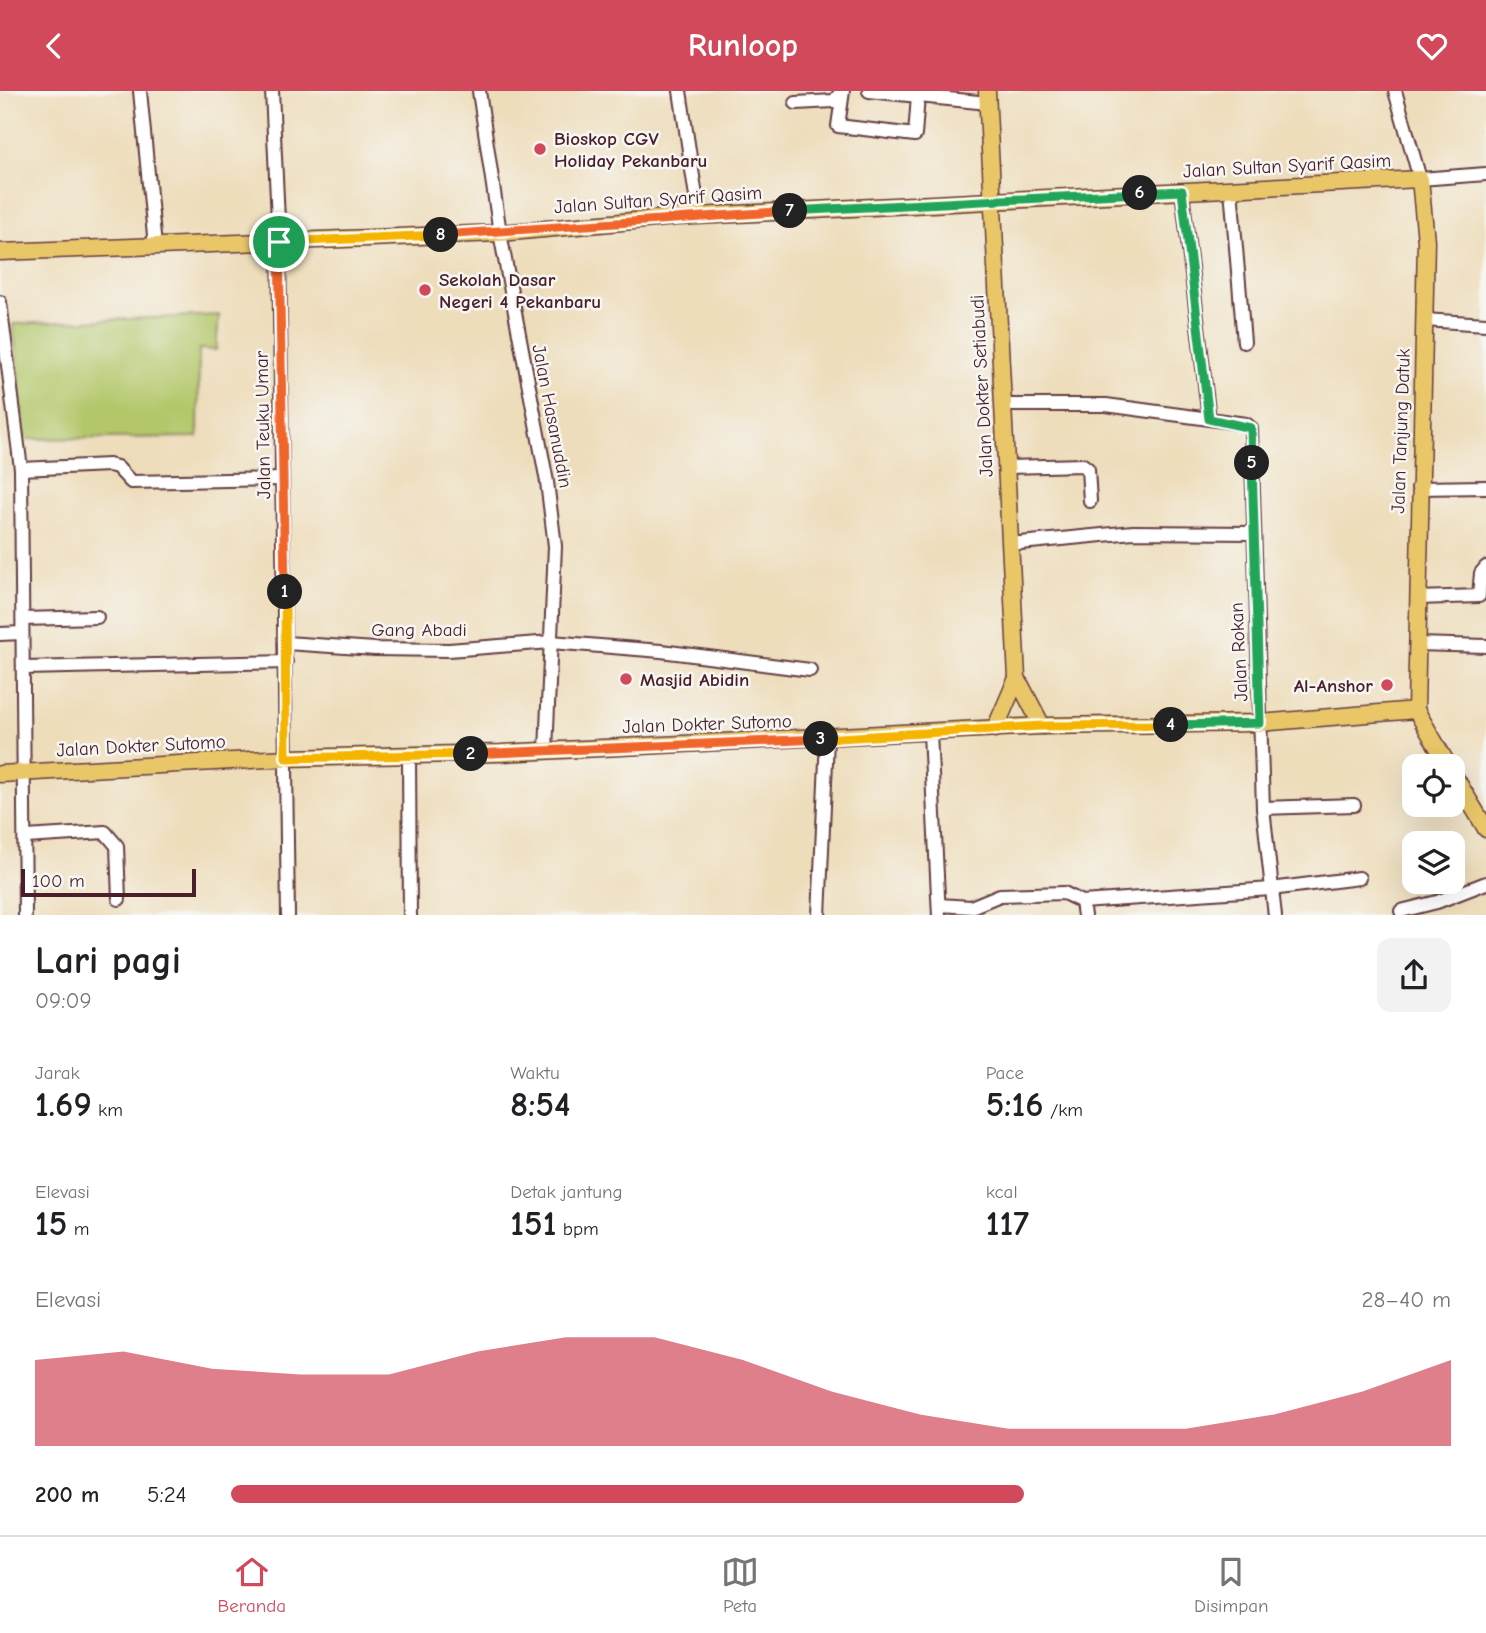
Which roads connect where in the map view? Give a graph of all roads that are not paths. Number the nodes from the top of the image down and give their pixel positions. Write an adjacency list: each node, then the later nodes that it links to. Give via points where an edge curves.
1 (140, 91): 19 (street)
2 (272, 91): 18 (street, Jalan Teuku Umar)
3 (479, 91): 17 (street, Jalan Hasanuddin)
4 (680, 91): 16 (street)
5 (842, 91): 8 (street, via 838,126 915,135); 10 (street, via 834,101)
6 (869, 91): 8 (street)
7 (1395, 91): 12 (street, Jalan Tanjung Datuk)
8 (918, 96): 9 (street)
9 (988, 97): 15 (main road, Jalan Dokter Setiabudi)
10 (796, 103)
11 (1486, 174): 12 (street, Jalan Sultan Syarif Qasim)
12 (1420, 179): 13 (main road, Jalan Sultan Syarif Qasim); 22 (main road, Jalan Tanjung Datuk, via 1426,241)
13 (1231, 189): 14 (main road, Jalan Sultan Syarif Qasim); 24 (street)
14 (1182, 191): 15 (main road, Jalan Sultan Syarif Qasim); 26 (street)
15 (992, 201): 16 (main road, Jalan Sultan Syarif Qasim); 25 (main road, Jalan Dokter Setiabudi)
16 (699, 216): 17 (main road, Jalan Sultan Syarif Qasim)
17 (500, 233): 18 (main road, Jalan Sultan Syarif Qasim); 41 (street, Jalan Hasanuddin, via 555,546)
18 (279, 242): 19 (main road, Jalan Sultan Syarif Qasim); 29 (street, Jalan Teuku Umar)
19 (155, 246): 20 (main road, Jalan Sultan Syarif Qasim)
20 (0, 252)
21 (0, 302): 28 (street)
22 (1424, 320): 23 (street); 31 (main road, Jalan Tanjung Datuk)
23 (1486, 324)
24 (1244, 342)
25 (1003, 405): 26 (street, Jalan Rokan, via 1106,405); 27 (main road, Jalan Dokter Setiabudi)
26 (1209, 419): 33 (street, Jalan Rokan, via 1251,428)
27 (1006, 467): 32 (street, via 1083,465 1088,469); 34 (main road, Jalan Dokter Setiabudi)
28 (21, 469): 29 (street, via 109,465 131,482); 38 (street)
29 (282, 479): 42 (street, Jalan Teuku Umar)
30 (1486, 487): 31 (street)
31 (1418, 488): 36 (main road, Jalan Tanjung Datuk)
32 (1090, 501)
33 (1252, 533): 34 (street, via 1133,532); 50 (street, Jalan Rokan)
34 (1010, 544): 48 (main road, Jalan Dokter Setiabudi)
35 (1486, 567): 36 (street, via 1479,596)
36 (1417, 598): 43 (main road, Jalan Tanjung Datuk)
37 (97, 617): 38 (street)
38 (23, 619): 40 (street)
39 (0, 633): 40 (street)
40 (22, 633): 46 (street)
41 (551, 642): 42 (street, Gang Abadi, via 449,650); 47 (street, Gang Abadi); 55 (street, Jalan Hasanuddin)
42 (286, 643): 45 (street, Jalan Teuku Umar)
43 (1417, 644): 44 (street); 49 (main road, Jalan Tanjung Datuk)
44 (1486, 646)
45 (286, 662): 46 (street); 58 (street, Jalan Teuku Umar)
46 (24, 668): 59 (street)
47 (810, 670)
48 (1017, 678): 51 (main road, Jalan Dokter Setiabudi); 52 (main road, Jalan Dokter Setiabudi)
49 (1416, 710): 50 (main road, Jalan Dokter Sutomo); 56 (main road)
50 (1260, 723): 51 (main road, Jalan Dokter Sutomo); 63 (street, Jalan Rokan)
51 (1042, 726): 52 (main road, Jalan Dokter Sutomo)
52 (995, 729): 53 (main road, Jalan Dokter Sutomo)
53 (930, 733): 54 (main road, Jalan Dokter Sutomo); 71 (street)
54 (827, 739): 55 (main road, Jalan Dokter Sutomo); 76 (street)
55 (546, 751): 57 (main road, Jalan Dokter Sutomo)
56 (1441, 754)
57 (410, 756): 58 (main road, Jalan Dokter Sutomo); 75 (street)
58 (286, 758): 59 (main road, Jalan Dokter Sutomo); 74 (street, Jalan Teuku Umar)
59 (25, 773): 60 (main road, Jalan Dokter Sutomo); 65 (street)
60 (0, 774)
61 (1465, 794): 64 (main road)
62 (1354, 805): 63 (street)
63 (1263, 808): 68 (street, Jalan Rokan)
64 (1486, 829)
65 (26, 837): 69 (street, via 104,832 117,846); 73 (street)
66 (1359, 878): 68 (street)
67 (1486, 883): 72 (street)
68 (1271, 889): 70 (street); 77 (street, Jalan Rokan)
69 (119, 899)
70 (1083, 909): 71 (street, via 1065,893 1000,895 971,907)
71 (939, 910)
72 (1401, 911)
73 (26, 915)
74 (288, 915)
75 (410, 915)
76 (820, 915)
77 (1275, 915)

